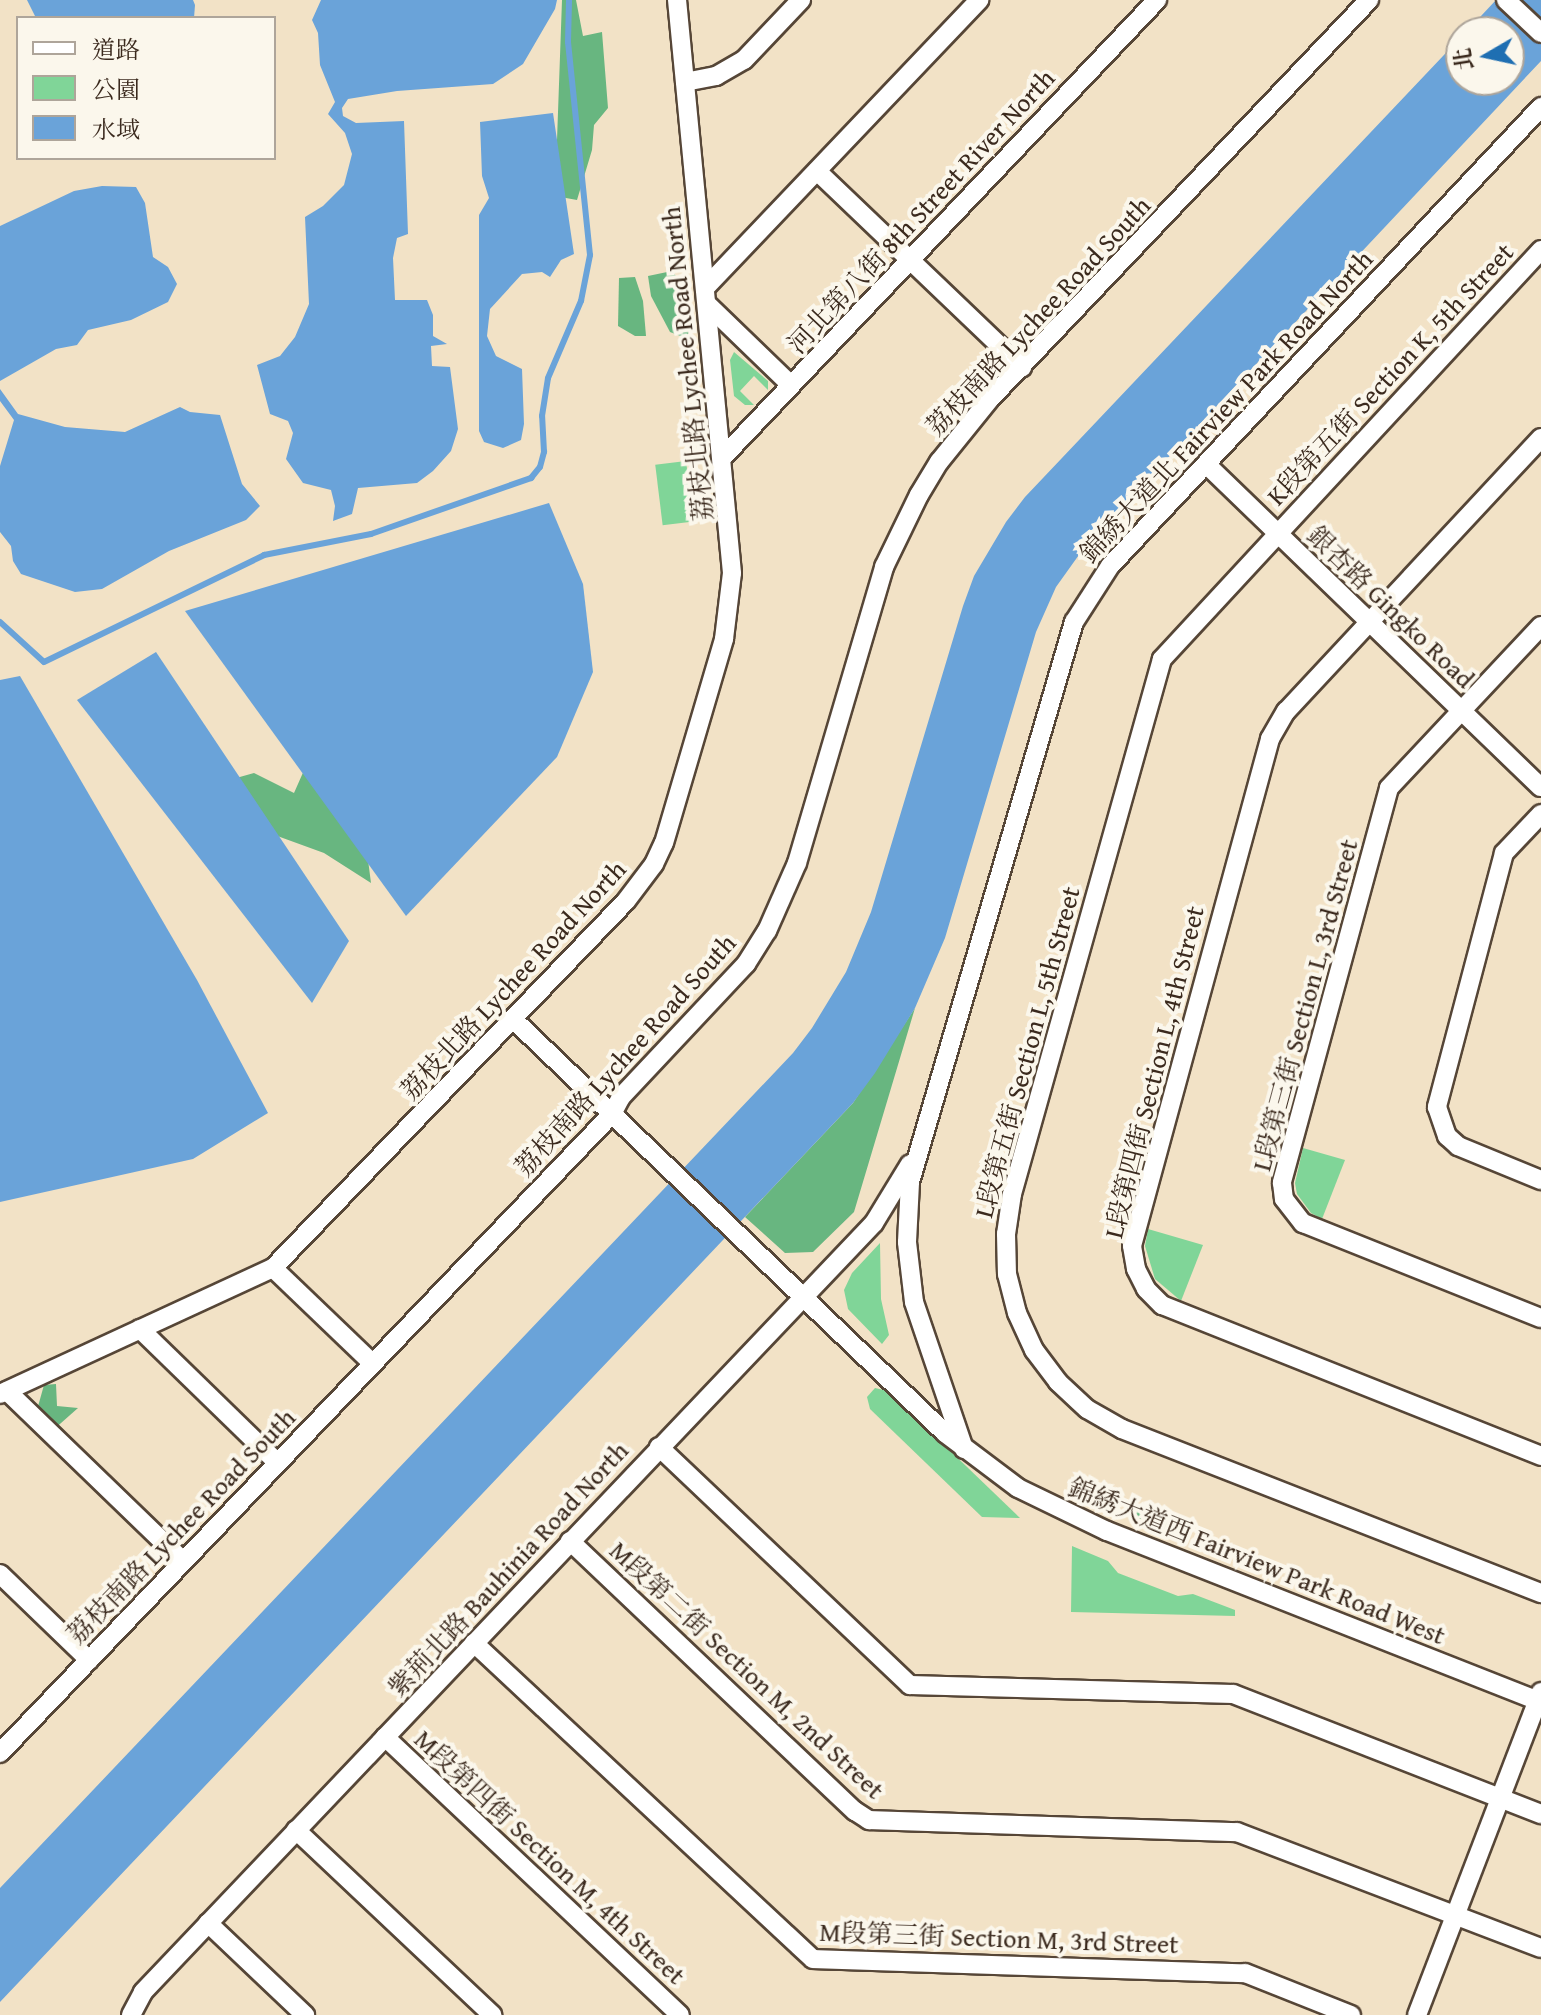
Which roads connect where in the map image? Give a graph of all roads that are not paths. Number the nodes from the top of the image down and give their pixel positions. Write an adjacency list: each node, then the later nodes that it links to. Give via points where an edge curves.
1 (677, 0): 8 (street, 荔枝北路 Lychee Road North)
2 (801, 0): 8 (street, via 744,60 716,76)
3 (979, 0): 10 (street)
4 (1157, 0): 12 (street, 河北第八街 8th Street River North)
5 (1369, 0): 14 (street, 荔枝南路 Lychee Road South)
6 (1506, 0): 7 (street)
7 (1541, 33)
8 (685, 82): 13 (street, 荔枝北路 Lychee Road North)
9 (1541, 107): 18 (street, 錦綉大道北 Fairview Park Road North)
10 (817, 171): 12 (street); 13 (street)
11 (1541, 250): 19 (street, K段第五街 Section K, 5th Street)
12 (910, 260): 14 (street); 15 (street, 河北第八街 8th Street River North)
13 (706, 296): 15 (street); 17 (street, 荔枝北路 Lychee Road North)
14 (1022, 367): 26 (street, 荔枝南路 Lychee Road South, via 939,462 900,530 871,604 797,863 767,931 746,964 621,1097)
15 (791, 385): 17 (street, 河北第八街 8th Street River North)
16 (1541, 438): 20 (street, L段第四街 Section L, 4th Street)
17 (722, 458): 25 (street, 荔枝北路 Lychee Road North, via 732,573 729,617 669,833 641,884)
18 (1206, 464): 19 (street, 銀杏路 Gingko Road); 27 (street, 錦綉大道北 Fairview Park Road North, via 1110,566 1070,632)
19 (1277, 533): 20 (street, 銀杏路 Gingko Road); 42 (street, L段第五街 Section L, 5th Street, via 1171,646 1156,674 1012,1194 1007,1274 1034,1350 1087,1409 1122,1429)
20 (1369, 622): 22 (street, 銀杏路 Gingko Road); 37 (street, L段第四街 Section L, 4th Street, via 1286,711 1270,739 1136,1224 1136,1269 1146,1289 1182,1316)
21 (1541, 626): 22 (street)
22 (1461, 711): 23 (street, 銀杏路 Gingko Road); 31 (street, L段第三街 Section L, 3rd Street, via 1389,788 1282,1183 1284,1199 1303,1223)
23 (1541, 787)
24 (1541, 814): 28 (street, via 1504,853 1437,1107 1440,1122 1458,1146)
25 (514, 1020): 26 (street, 錦綉大道西 Fairview Park Road West); 29 (street, 荔枝北路 Lychee Road North)
26 (612, 1114): 30 (street, 錦綉大道西 Fairview Park Road West); 33 (street, 荔枝南路 Lychee Road South)
27 (916, 1153): 30 (street, 紫荊北路 Bauhinia Road North, via 874,1223); 36 (street, via 907,1212 909,1272 921,1331)
28 (1541, 1180)
29 (273, 1268): 32 (street, 荔枝北路 Lychee Road North); 33 (street)
30 (803, 1297): 35 (street, 紫荊北路 Bauhinia Road North); 36 (street, 錦綉大道西 Fairview Park Road West)
31 (1541, 1318)
32 (140, 1329): 34 (street, 荔枝北路 Lychee Road North); 38 (street)
33 (372, 1363): 38 (street, 荔枝南路 Lychee Road South)
34 (3, 1392): 40 (street)
35 (659, 1447): 39 (street, 紫荊北路 Bauhinia Road North); 48 (street, via 910,1685 1233,1694)
36 (964, 1449): 45 (street, 錦綉大道西 Fairview Park Road West, via 1018,1488 1076,1519)
37 (1541, 1456)
38 (277, 1462): 40 (street, 荔枝南路 Lychee Road South)
39 (570, 1541): 43 (street, 紫荊北路 Bauhinia Road North); 51 (street, M段第二街 Section M, 2nd Street, via 869,1820 1237,1832)
40 (183, 1561): 44 (street, 荔枝南路 Lychee Road South)
41 (0, 1574): 44 (street)
42 (1541, 1593)
43 (474, 1643): 46 (street, 紫荊北路 Bauhinia Road North); 58 (street, M段第三街 Section M, 3rd Street, via 813,1959 1245,1973)
44 (89, 1660): 47 (street, 荔枝南路 Lychee Road South)
45 (1540, 1698): 48 (street)
46 (385, 1737): 50 (street, 紫荊北路 Bauhinia Road North); 57 (street, M段第四街 Section M, 4th Street)
47 (0, 1753)
48 (1500, 1799): 49 (street); 51 (street)
49 (1541, 1814)
50 (296, 1830): 52 (street, 紫荊北路 Bauhinia Road North); 56 (street)
51 (1455, 1915): 53 (street, M段第二街 Section M, 2nd Street); 59 (street)
52 (208, 1923): 54 (street, 紫荊北路 Bauhinia Road North, via 136,1999); 55 (street)
53 (1541, 1948)
54 (131, 2015)
55 (305, 2015)
56 (492, 2015)
57 (680, 2015)
58 (1351, 2015)
59 (1417, 2015)

